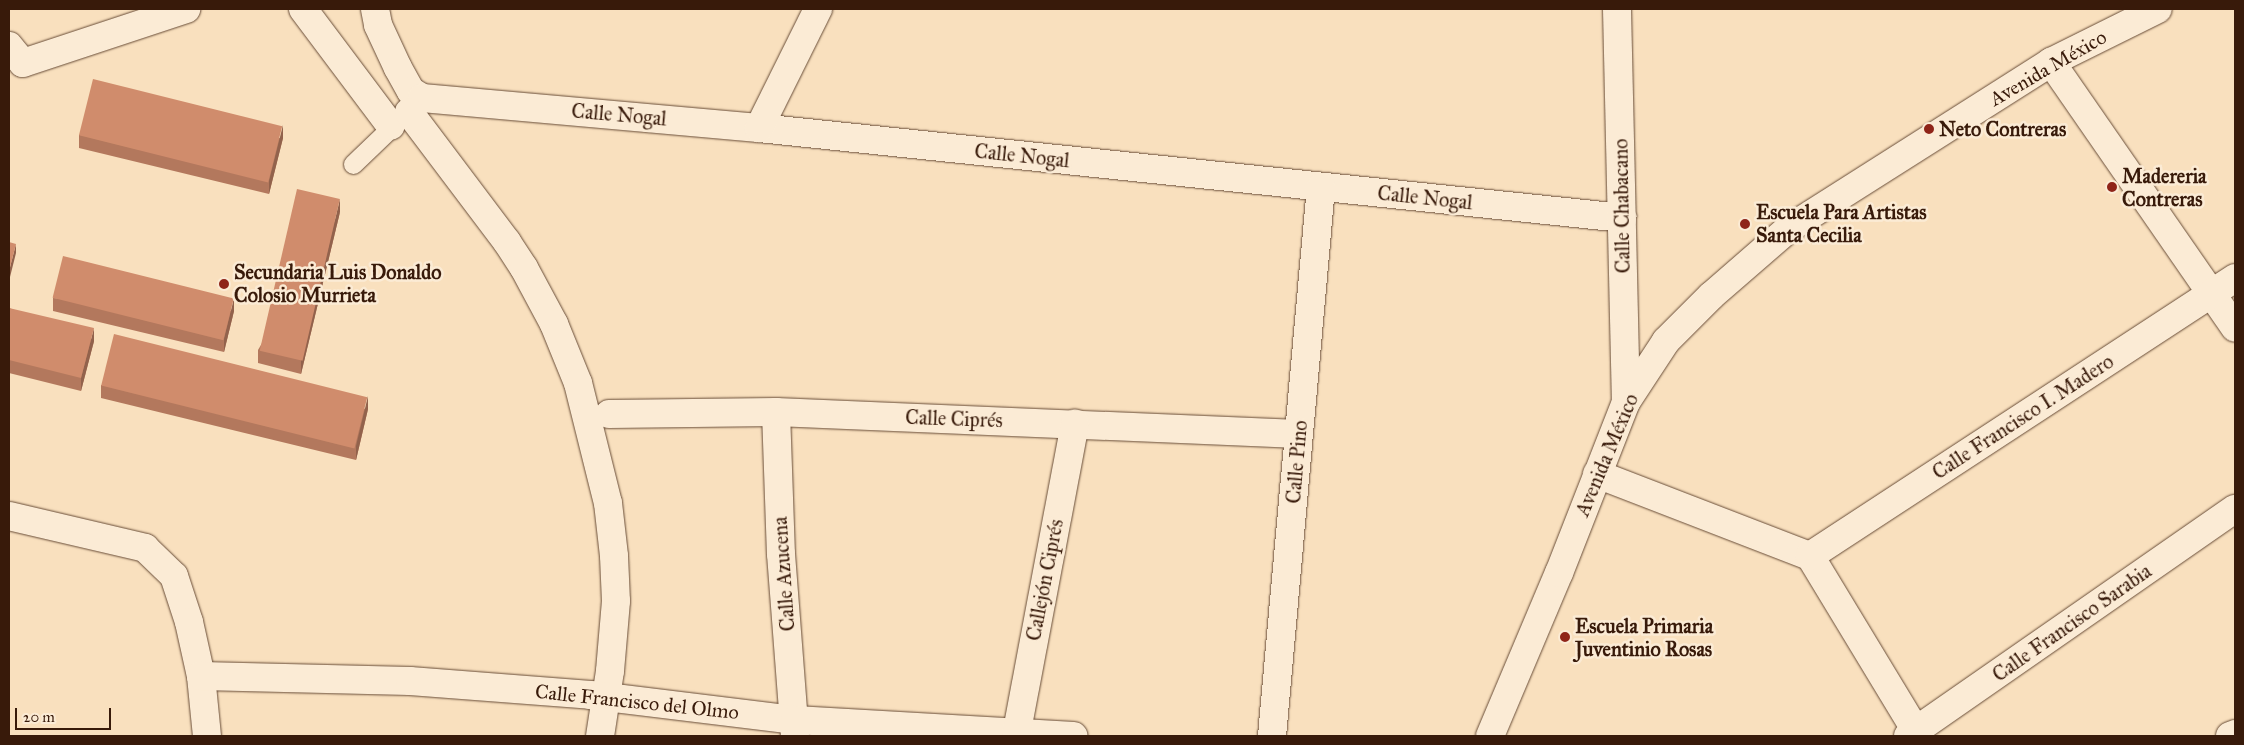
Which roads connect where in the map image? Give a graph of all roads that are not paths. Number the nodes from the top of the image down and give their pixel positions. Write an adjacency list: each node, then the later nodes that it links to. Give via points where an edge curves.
1 (186, 9): 7 (street)
2 (303, 9): 9 (street)
3 (375, 9): 9 (street, via 378,25 411,91)
4 (818, 9): 10 (street)
5 (1617, 9): 13 (street, Calle Chabacano)
6 (2158, 9): 8 (street, Avenida México)
7 (16, 54)
8 (2051, 62): 15 (street); 17 (street, Avenida México, via 1788,229 1711,296 1666,341)
9 (407, 112): 10 (street, Calle Nogal); 11 (lane); 27 (street, via 524,268 554,324 578,383 608,502 614,556 616,601)
10 (759, 128): 12 (street, Calle Nogal)
11 (353, 164)
12 (1321, 187): 13 (street, Calle Nogal); 21 (street, Calle Pino)
13 (1622, 218): 17 (street, Calle Chabacano)
14 (2235, 278): 15 (street, Calle Francisco I. Madero)
15 (2213, 294): 16 (street); 25 (street, Calle Francisco I. Madero)
16 (2235, 328)
17 (1626, 402): 22 (street, Avenida México)
18 (776, 412): 19 (street, Calle Ciprés); 20 (street, Calle Ciprés); 28 (street, Calle Azucena, via 781,554)
19 (609, 414)
20 (1075, 424): 21 (street, Calle Ciprés); 29 (street, Callejón Ciprés)
21 (1299, 434): 36 (street, Calle Pino)
22 (1597, 474): 25 (street); 32 (street, Avenida México)
23 (2235, 509): 30 (street, Calle Francisco Sarabia)
24 (9, 516): 26 (street, via 146,548 174,576)
25 (1810, 556): 30 (street)
26 (201, 676): 27 (street, Calle Francisco del Olmo, via 410,681); 33 (street)
27 (607, 698): 28 (street, Calle Francisco del Olmo); 34 (street)
28 (795, 728): 29 (street, Calle Francisco del Olmo)
29 (1016, 734): 35 (street, Calle Francisco del Olmo)
30 (1914, 734)
31 (2235, 734): 37 (street)
32 (1495, 735)
33 (207, 736)
34 (600, 736)
35 (1074, 736)
36 (1272, 736)
37 (2230, 736)

